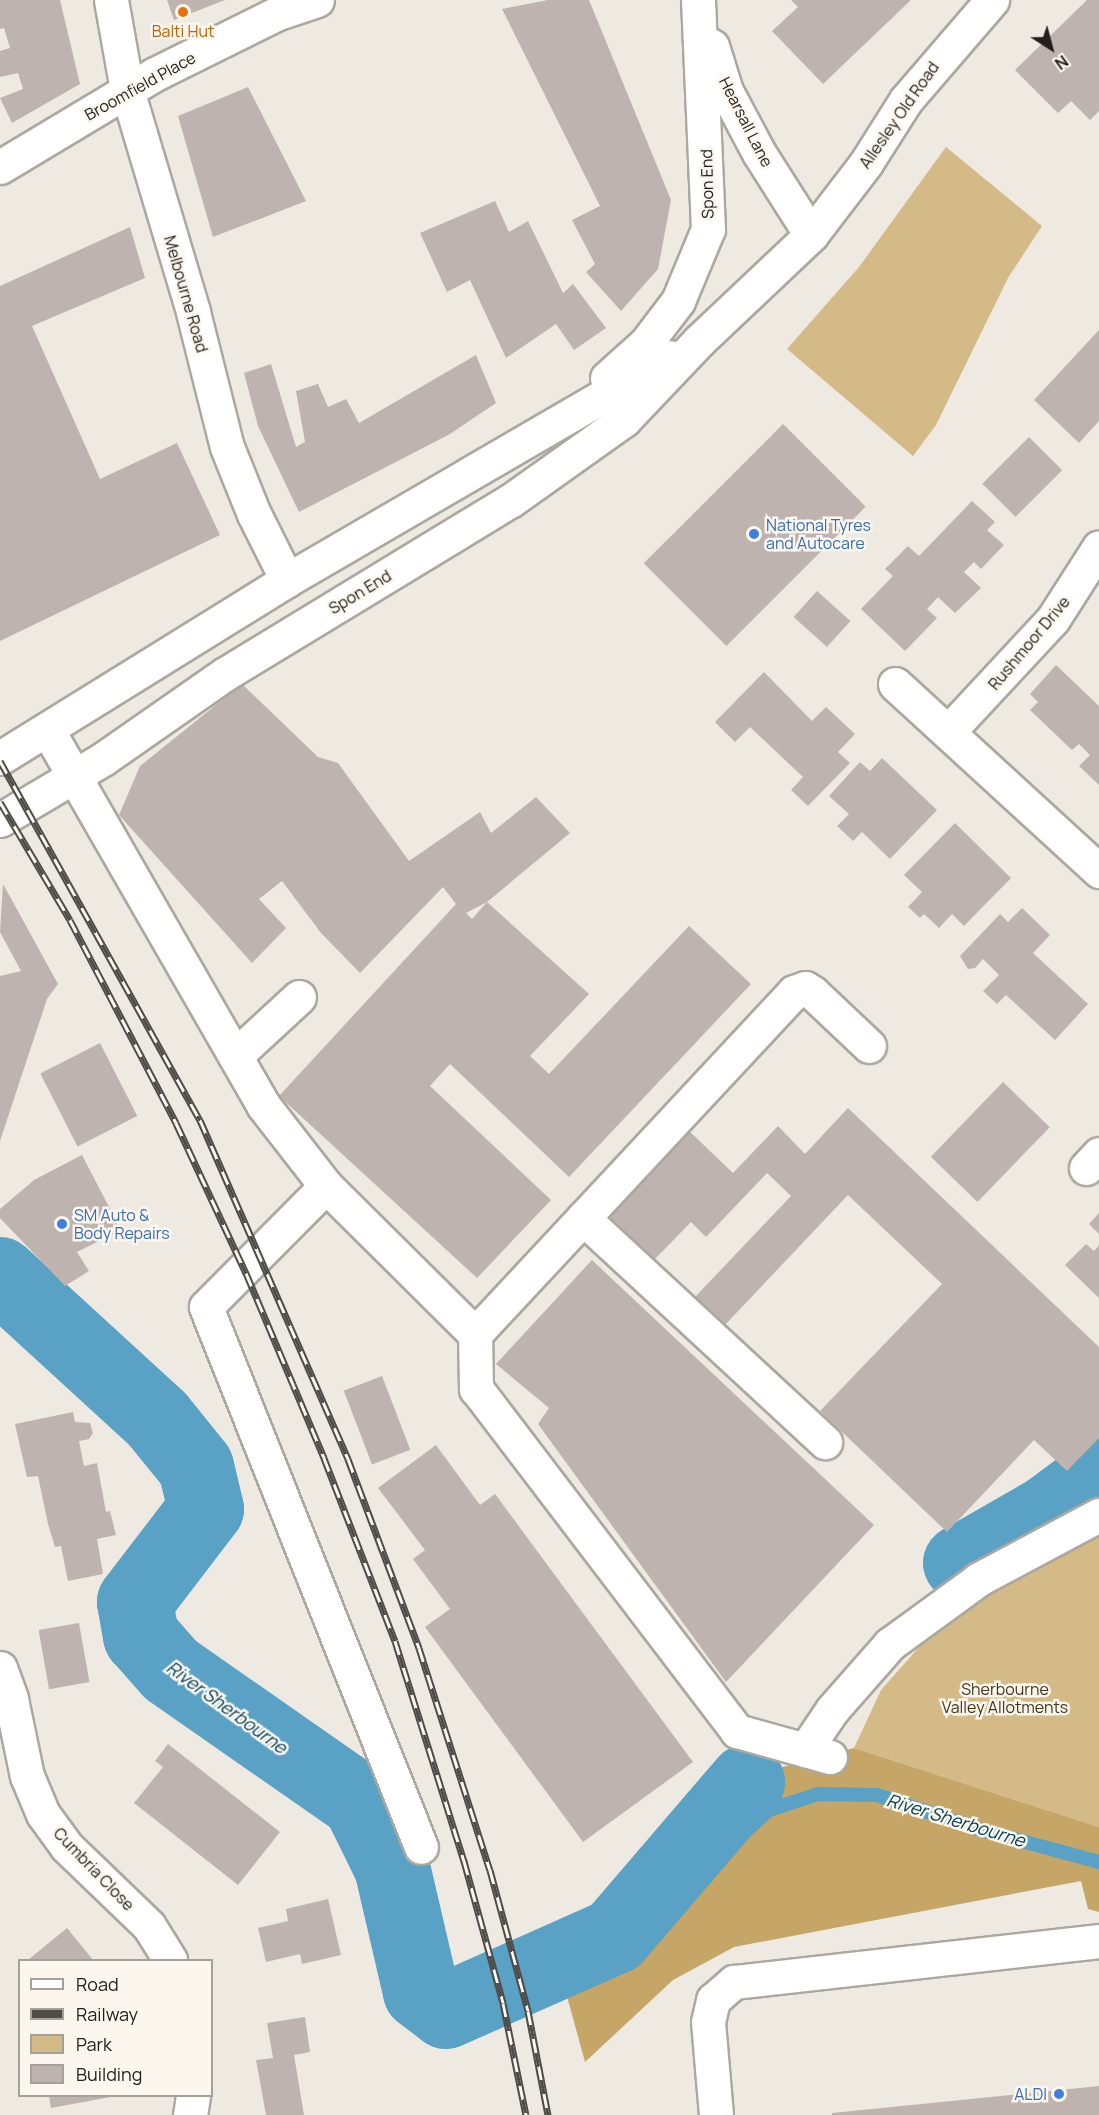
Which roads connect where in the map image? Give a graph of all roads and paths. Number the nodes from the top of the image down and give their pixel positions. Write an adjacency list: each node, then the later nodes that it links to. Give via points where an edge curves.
1 (111, 0): 5 (main road, Melbourne Road)
2 (317, 0): 5 (main road, Broomfield Place, via 278,14)
3 (698, 0): 7 (main road, Hearsall Lane, via 726,91 759,153); 9 (main road, Spon End, via 708,229 678,301 646,343)
4 (992, 0): 7 (main road, Allesley Old Road, via 906,99 866,163)
5 (127, 90): 6 (main road, Broomfield Place); 11 (main road, Melbourne Road, via 193,312 226,447)
6 (0, 167)
7 (811, 235): 8 (main road, Spon End)
8 (700, 340): 9 (main road, Spon End); 16 (main road, Spon End, via 624,420 510,501 225,674)
9 (559, 421): 11 (main road, Spon End)
10 (1099, 547): 14 (main road, Rushmoor Drive, via 1053,619)
11 (287, 580): 13 (main road, Spon End)
12 (895, 684): 14 (main road)
13 (47, 729): 15 (main road, Spon End); 16 (main road)
14 (948, 732): 18 (main road)
15 (0, 758)
16 (75, 777): 17 (main road, Spon End); 21 (main road)
17 (0, 820)
18 (1099, 871)
19 (299, 998): 21 (main road)
20 (869, 1046): 23 (main road, via 813,993 805,988 794,992)
21 (235, 1056): 22 (main road, via 263,1104)
22 (326, 1186): 24 (main road); 28 (main road, via 206,1307)
23 (583, 1218): 24 (main road); 25 (main road)
24 (475, 1334): 26 (main road, via 476,1389 737,1731 818,1754 832,1710 890,1644 979,1579)
25 (825, 1443)
26 (1099, 1515)
27 (0, 1668): 30 (main road, Cumbria Close, via 11,1699 27,1776 43,1814 66,1846 149,1926)
28 (421, 1847)
29 (1099, 1941): 33 (main road, via 734,1982 713,2000 708,2022)
30 (169, 1959)
31 (193, 2097): 32 (main road)
32 (190, 2115)
33 (716, 2115)

